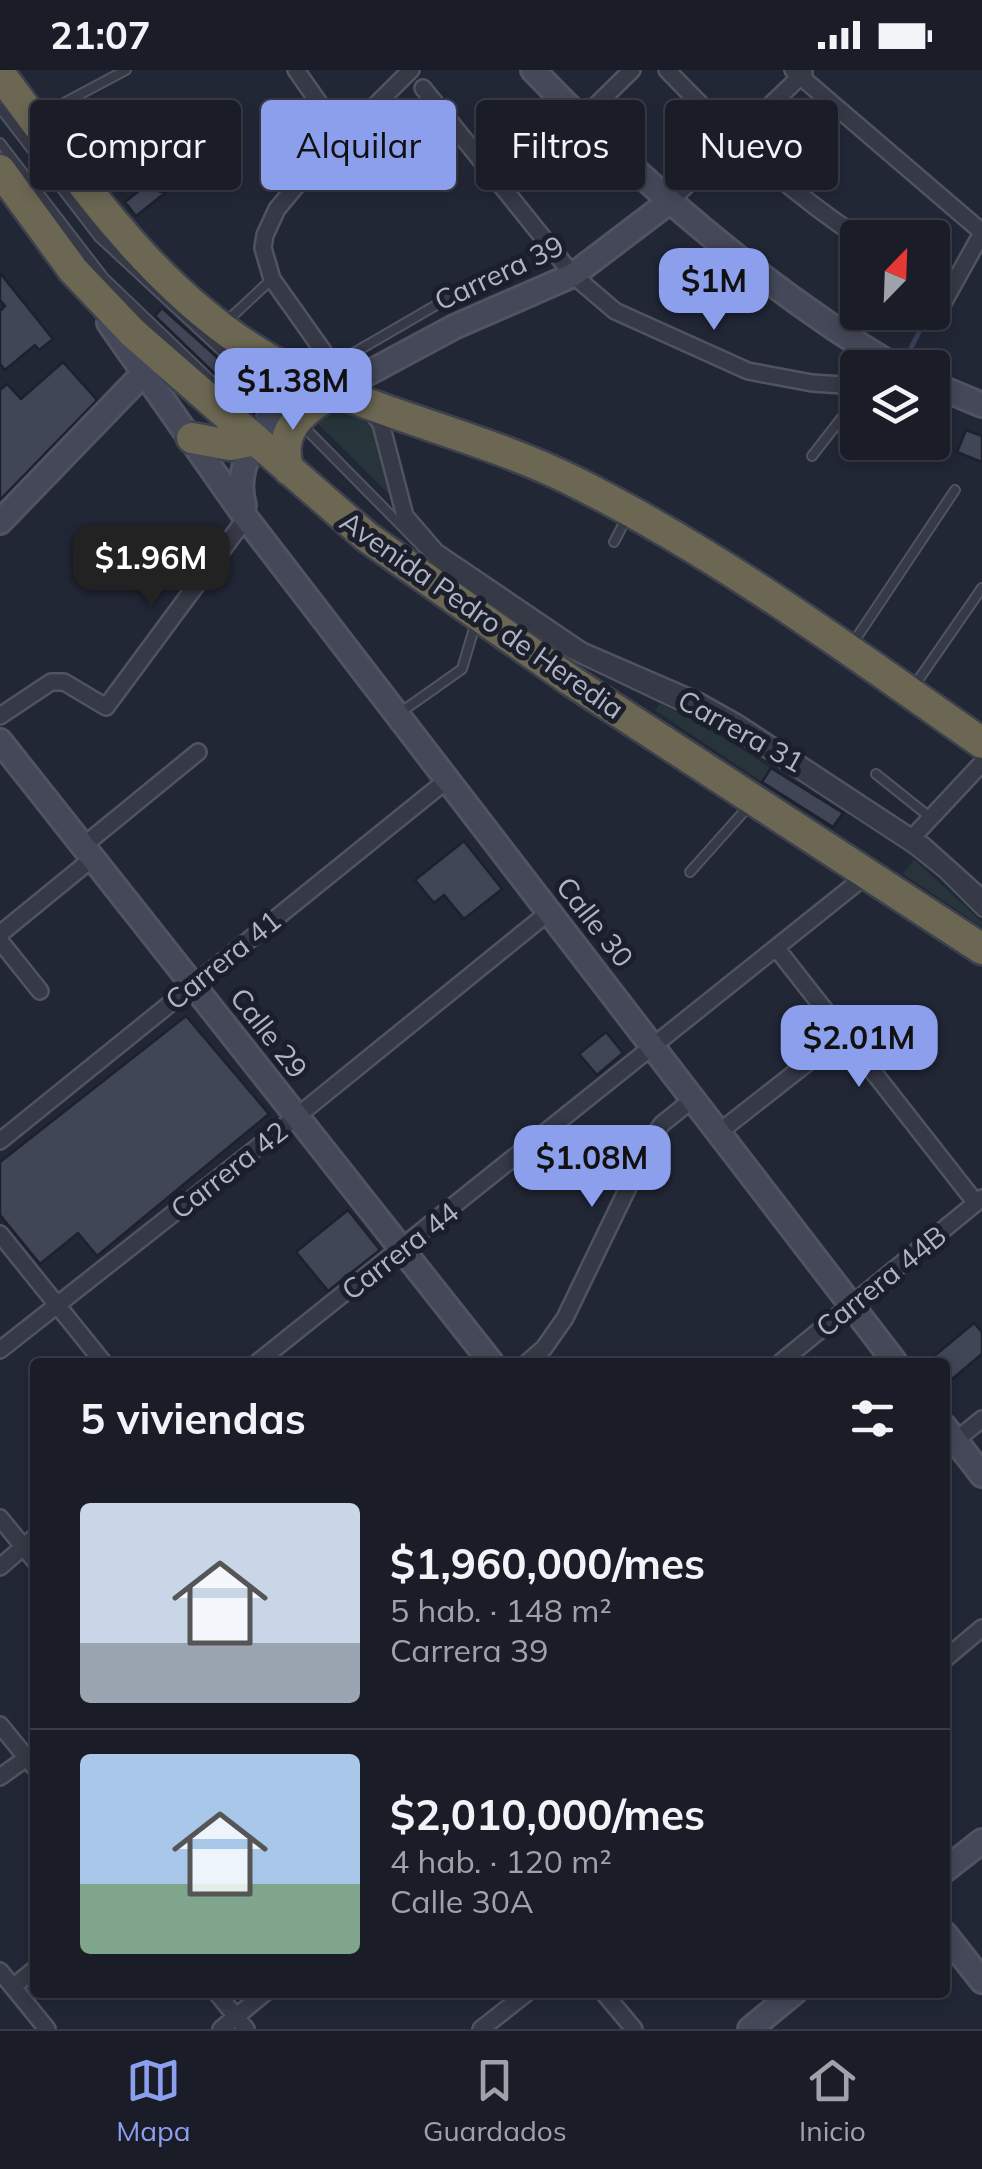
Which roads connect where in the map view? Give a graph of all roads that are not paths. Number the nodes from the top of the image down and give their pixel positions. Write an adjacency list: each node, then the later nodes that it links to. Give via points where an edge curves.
1 (126, 70): 10 (lane)
2 (296, 70): 11 (street)
3 (411, 70): 12 (street)
4 (533, 70): 13 (street)
5 (632, 70): 14 (street)
6 (667, 70): 15 (street)
7 (800, 72): 16 (street, Carrera 39); 28 (street)
8 (0, 74): 18 (highway)
9 (422, 88): 30 (street)
10 (70, 100)
11 (317, 100)
12 (381, 100)
13 (562, 100)
14 (601, 100)
15 (696, 100)
16 (773, 100)
17 (0, 108): 43 (lane, via 100,237)
18 (30, 114)
19 (0, 143): 40 (lane, via 104,278)
20 (0, 170): 29 (highway, Avenida Pedro de Heredia)
21 (645, 180): 26 (street)
22 (94, 190): 34 (highway, via 167,282)
23 (294, 190): 31 (street, via 270,220 263,248)
24 (682, 190): 26 (street, Carrera 39)
25 (794, 190): 27 (street)
26 (669, 202): 30 (street, Carrera 39); 35 (street)
27 (840, 223)
28 (979, 230): 32 (street)
29 (73, 270): 36 (street, Calle 30); 43 (highway, Avenida Pedro de Heredia, via 141,340)
30 (573, 275): 37 (street, Carrera 39); 38 (street, via 615,311 687,347 748,372)
31 (272, 279): 34 (lane); 37 (street, Carrera 31)
32 (950, 288)
33 (458, 293): 37 (lane)
34 (222, 326): 37 (highway, via 276,363); 43 (street, via 265,372)
35 (868, 350)
36 (144, 374): 44 (street, Calle 30); 49 (street)
37 (334, 383): 43 (highway); 47 (highway, via 543,468); 67 (street, Carrera 31, via 376,414 405,516 436,552 582,650 727,716)
38 (840, 385)
39 (950, 392): 41 (street)
40 (231, 399)
41 (982, 405)
42 (840, 420): 45 (lane)
43 (277, 436): 44 (highway, via 230,445); 48 (street, via 242,463); 53 (highway, Avenida Pedro de Heredia, via 367,537); 73 (lane, via 346,466 441,566 571,654 716,722 774,758 913,849)
44 (192, 438): 48 (street, Calle 30)
45 (812, 456)
46 (954, 490): 54 (lane)
47 (629, 513): 51 (lane); 54 (highway)
48 (246, 518): 57 (street, Calle 30); 58 (street, via 106,707 64,682 51,682)
49 (0, 522)
50 (384, 535): 55 (lane)
51 (614, 542)
52 (982, 588): 56 (lane)
53 (477, 618): 57 (lane, via 466,664); 65 (highway, Avenida Pedro de Heredia)
54 (848, 649): 56 (highway)
55 (588, 675)
56 (910, 692): 60 (highway)
57 (397, 715): 64 (street, Calle 30)
58 (0, 716)
59 (0, 741): 68 (street, Calle 29)
60 (982, 743)
61 (198, 752): 68 (street)
62 (982, 763): 66 (street)
63 (876, 774): 66 (lane)
64 (447, 780): 72 (street, Calle 30); 77 (street, Carrera 41)
65 (754, 800): 69 (lane); 70 (highway, Avenida Pedro de Heredia)
66 (931, 818): 67 (street)
67 (912, 838): 71 (street, Carrera 31)
68 (88, 852): 74 (street); 77 (street, Calle 29)
69 (690, 872)
70 (868, 874): 75 (street, Carrera 44); 76 (highway, Avenida Pedro de Heredia)
71 (982, 898)
72 (549, 912): 80 (street, Calle 30); 82 (street, Carrera 42)
73 (982, 912)
74 (0, 937): 78 (street)
75 (778, 948): 79 (street); 80 (street, Carrera 44)
76 (982, 948)
77 (192, 984): 82 (street, Calle 29); 84 (street, Carrera 41)
78 (40, 991)
79 (844, 1034): 83 (street); 85 (street)
80 (653, 1047): 81 (street, Calle 30); 87 (street, Carrera 44)
81 (693, 1099): 83 (street, Calle 30); 94 (street, via 651,1140 565,1318)
82 (297, 1116): 87 (street, Calle 29); 88 (street, Carrera 42)
83 (718, 1132): 89 (street, Calle 30)
84 (0, 1141)
85 (979, 1201): 89 (street, Carrera 44B)
86 (0, 1234): 88 (street)
87 (403, 1250): 92 (street, Carrera 44); 93 (street, Calle 29)
88 (57, 1306): 90 (street, Carrera 42); 91 (street)
89 (852, 1306): 95 (street, Carrera 44B); 96 (street, Calle 30)
90 (0, 1350)
91 (99, 1358)
92 (263, 1358)
93 (489, 1358)
94 (533, 1358)
95 (785, 1358)
96 (892, 1358)
97 (982, 1420): 98 (street)
98 (950, 1438)
99 (950, 1440): 100 (street)
100 (982, 1475)
101 (0, 1518): 102 (street)
102 (29, 1542): 103 (street)
103 (0, 1567)
104 (982, 1628): 105 (street)
105 (950, 1654)
106 (0, 1725): 107 (street)
107 (30, 1758)
108 (30, 1761): 109 (street)
109 (0, 1777)
110 (982, 1840): 111 (street)
111 (950, 1866)
112 (950, 1940): 115 (street)
113 (0, 1971): 116 (street)
114 (30, 1973): 116 (street)
115 (982, 1981)
116 (13, 1987): 124 (street)
117 (221, 1998): 123 (street)
118 (261, 1998): 123 (street)
119 (520, 1998): 122 (street)
120 (608, 1998): 128 (street)
121 (788, 1998): 129 (street)
122 (507, 2008): 126 (street); 127 (street)
123 (241, 2023): 125 (street)
124 (46, 2029)
125 (222, 2029)
126 (480, 2029)
127 (510, 2029)
128 (634, 2029)
129 (750, 2029)

